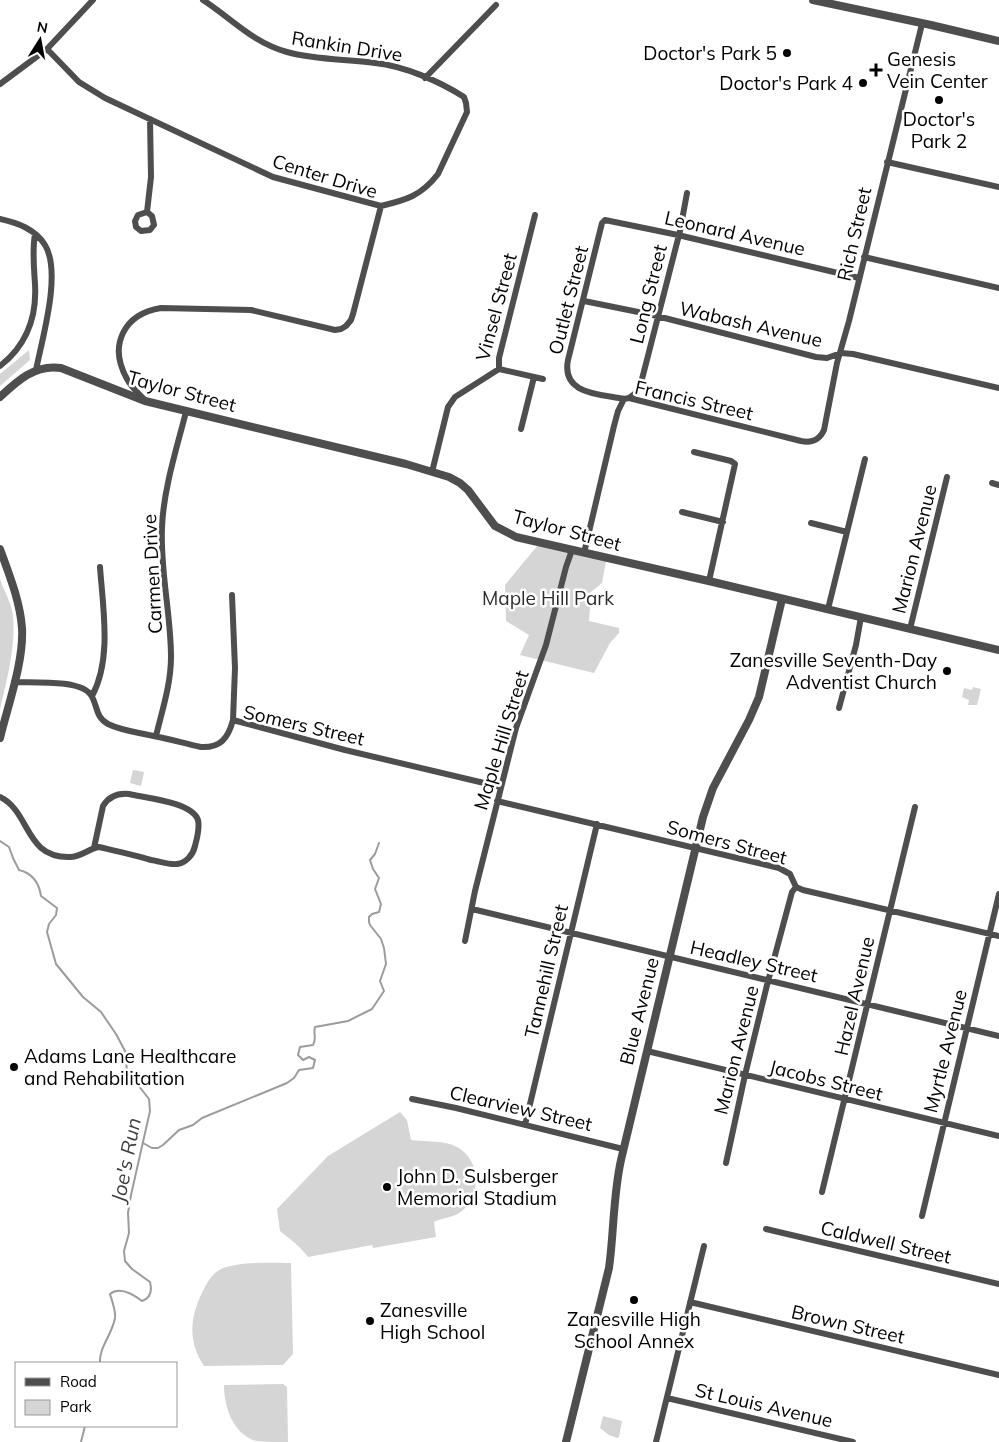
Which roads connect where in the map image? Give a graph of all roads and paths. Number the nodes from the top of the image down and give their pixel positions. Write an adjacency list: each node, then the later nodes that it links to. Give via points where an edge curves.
1 (92, 0): 7 (street)
2 (203, 0): 8 (street, Rankin Drive, via 246,33 279,50 301,56 389,65)
3 (812, 0): 5 (street)
4 (496, 5): 8 (street)
5 (922, 24): 6 (street); 11 (street, Rich Street)
6 (999, 41)
7 (47, 49): 9 (street); 10 (street, Center Drive, via 84,86)
8 (426, 78): 14 (street, Rankin Drive, via 464,98 468,112 431,183 414,196)
9 (0, 84)
10 (150, 119): 14 (street, Center Drive, via 273,177); 15 (street, via 151,177)
11 (887, 162): 12 (street); 21 (street, Rich Street)
12 (999, 188)
13 (687, 193): 20 (street, Long Street)
14 (381, 206): 36 (street, Center Drive, via 353,314 341,330 328,330 243,309 161,308 149,310 129,323 119,348 119,358 127,380)
15 (147, 212)
16 (534, 216): 28 (street, Vinsel Street)
17 (0, 219): 19 (street, via 23,225)
18 (604, 220): 20 (street, Leonard Avenue); 24 (street, Outlet Street)
19 (35, 234): 27 (street, via 32,255 35,298 30,327 20,348); 29 (street, via 46,247 52,270 49,306)
20 (678, 235): 22 (street, Leonard Avenue); 25 (street, Long Street)
21 (864, 256): 22 (street, Rich Street); 23 (street)
22 (859, 278): 26 (street, Rich Street)
23 (999, 288)
24 (584, 301): 25 (street, Wabash Avenue); 32 (street, Outlet Street, via 567,367 567,376)
25 (658, 317): 26 (street, Wabash Avenue, via 816,357 833,357); 35 (street, Long Street, via 641,383 636,393)
26 (841, 353): 33 (street, Wabash Avenue); 39 (street, Rich Street, via 824,430 814,441)
27 (0, 366)
28 (499, 369): 30 (street); 42 (street, Vinsel Street, via 456,397 448,407)
29 (36, 370): 34 (street); 36 (street, Taylor Street, via 60,368)
30 (534, 377): 31 (street); 38 (street)
31 (543, 379)
32 (575, 386): 35 (street, Francis Street)
33 (999, 388)
34 (0, 397)
35 (627, 399): 39 (street, Francis Street); 52 (street, Long Street, via 618,411)
36 (146, 401): 37 (street, Taylor Street)
37 (186, 412): 42 (street, Taylor Street); 65 (street, Carmen Drive, via 162,513 171,667)
38 (522, 429)
39 (806, 442)
40 (694, 452): 47 (street, via 735,464)
41 (865, 460): 49 (street)
42 (432, 472): 51 (street, Taylor Street, via 464,486 501,530 516,537)
43 (947, 477): 59 (street, Marion Avenue)
44 (992, 483): 45 (street)
45 (999, 485)
46 (682, 512): 47 (street)
47 (723, 522): 54 (street)
48 (811, 523): 49 (street)
49 (847, 532): 57 (street)
50 (0, 549): 61 (street, via 21,620 21,649)
51 (572, 550): 52 (street, Taylor Street); 67 (street, Maple Hill Street, via 546,645 516,728)
52 (584, 553): 54 (street, Taylor Street)
53 (100, 567): 62 (street, via 104,650 100,678)
54 (709, 581): 56 (street, Taylor Street)
55 (232, 595): 64 (street)
56 (782, 599): 57 (street, Taylor Street); 73 (street, Blue Avenue, via 759,697 713,788)
57 (828, 609): 58 (street, Taylor Street)
58 (861, 617): 59 (street, Taylor Street); 63 (street, Marion Avenue)
59 (910, 629): 60 (street, Taylor Street)
60 (999, 650)
61 (14, 682): 62 (street, via 70,685 87,690); 66 (street)
62 (92, 696): 65 (street, Somers Street, via 98,714 107,724)
63 (839, 708)
64 (234, 720): 65 (street, Somers Street, via 226,738 215,747 201,747); 67 (street, Somers Street)
65 (156, 736)
66 (0, 738)
67 (501, 788): 69 (street, Maple Hill Street)
68 (0, 797): 72 (street, via 12,805 33,840 45,852 71,858)
69 (497, 801): 71 (street, Somers Street); 76 (street, Maple Hill Street)
70 (915, 807): 77 (street, Hazel Avenue)
71 (597, 824): 73 (street, Somers Street); 78 (street, Tannehill Street)
72 (94, 848): 72 (street, via 181,863 194,850 198,821 195,814 184,806 129,794 113,796 103,806)
73 (696, 848): 74 (street, Somers Street, via 779,868 790,874); 82 (street, Blue Avenue)
74 (796, 887): 77 (street, Somers Street); 83 (street, Marion Avenue)
75 (999, 894): 79 (street, Myrtle Avenue)
76 (472, 909): 78 (street, Headley Street); 81 (street, Maple Hill Street)
77 (890, 910): 79 (street, Somers Street); 84 (street, Hazel Avenue)
78 (571, 933): 82 (street, Headley Street); 92 (street, Tannehill Street)
79 (990, 933): 80 (street, Somers Street); 85 (street, Myrtle Avenue)
80 (999, 936)
81 (465, 941)
82 (669, 957): 83 (street, Headley Street); 87 (street, Blue Avenue)
83 (769, 980): 84 (street, Headley Street); 88 (street, Marion Avenue)
84 (867, 1004): 85 (street, Headley Street); 90 (street, Hazel Avenue)
85 (966, 1028): 86 (street, Headley Street); 91 (street, Myrtle Avenue)
86 (999, 1036)
87 (646, 1051): 88 (street, Jacobs Street); 94 (street, Blue Avenue)
88 (745, 1075): 90 (street, Jacobs Street); 95 (street, Marion Avenue)
89 (412, 1099): 92 (street, Clearview Street)
90 (845, 1100): 91 (street, Jacobs Street); 96 (street, Hazel Avenue)
91 (943, 1123): 93 (street, Jacobs Street); 97 (street, Myrtle Avenue)
92 (525, 1125): 94 (street, Clearview Street)
93 (999, 1136)
94 (623, 1149): 105 (street, Blue Avenue, via 615,1186 608,1268)
95 (726, 1163)
96 (822, 1192)
97 (922, 1216)
98 (766, 1229): 100 (street, Caldwell Street)
99 (704, 1246): 101 (street)
100 (999, 1284)
101 (690, 1302): 102 (street, Brown Street); 103 (street)
102 (999, 1375)
103 (667, 1398): 104 (street, St Louis Avenue); 106 (street)
104 (836, 1440): 107 (street, St Louis Avenue)
105 (566, 1442)
106 (656, 1442)
107 (853, 1442)

